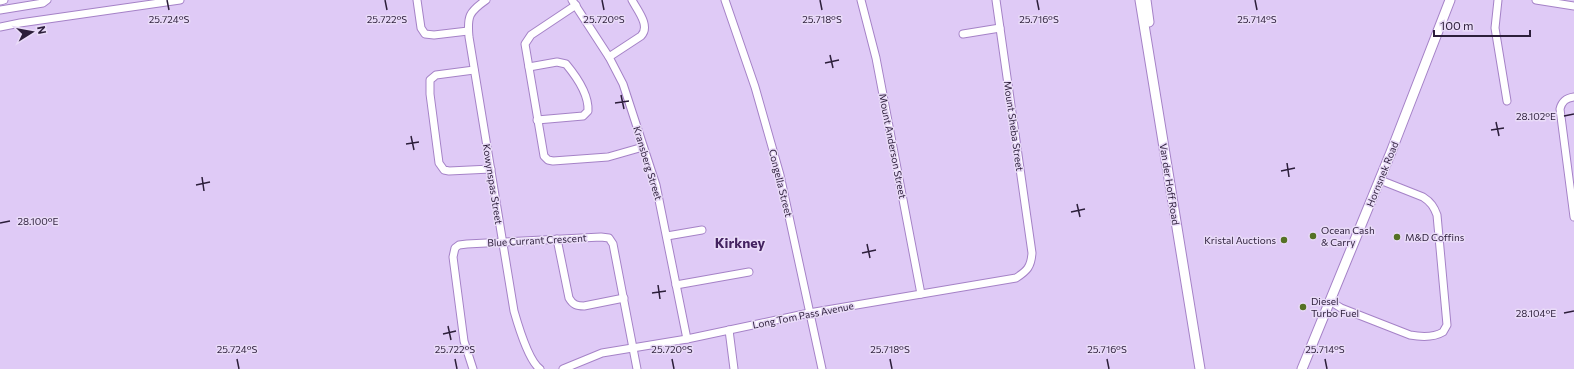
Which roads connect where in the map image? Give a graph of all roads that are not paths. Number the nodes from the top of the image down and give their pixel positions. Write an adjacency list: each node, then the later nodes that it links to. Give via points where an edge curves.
1 (4, 0): 15 (street)
2 (47, 0): 18 (street, via 43,3)
3 (180, 0): 19 (street)
4 (417, 0): 21 (street, via 421,28 425,34 430,36)
5 (486, 0): 21 (street, Kowynspas Street, via 470,13)
6 (632, 0): 23 (street, via 644,23 644,31 641,36)
7 (725, 0): 44 (street, Congella Street, via 755,87 780,175)
8 (861, 0): 41 (street, Mount Anderson Street, via 880,77)
9 (996, 0): 20 (street, Mount Sheba Street)
10 (1140, 0): 55 (main road, Van der Hoff Road)
11 (1146, 0): 56 (main road, Van der Hoff Road)
12 (1450, 0): 31 (main road, Hornsnek Road)
13 (1498, 0): 27 (street, via 1495,28)
14 (1540, 0): 17 (street)
15 (0, 1)
16 (574, 3): 23 (street, Kransberg Street); 24 (street, via 527,39)
17 (1574, 6)
18 (0, 10)
19 (0, 27)
20 (1000, 28): 22 (street); 38 (street, Mount Sheba Street)
21 (468, 31): 25 (street, Kowynspas Street)
22 (963, 34)
23 (609, 57): 29 (street, Kransberg Street, via 619,75)
24 (529, 67): 28 (street); 28 (street, via 557,62 566,64 588,103 588,111 583,116)
25 (474, 70): 30 (street, Kowynspas Street); 30 (street, via 436,75 430,80 439,163 442,168 449,171)
26 (1574, 96): 32 (street, via 1566,98 1561,103 1560,114)
27 (1507, 101)
28 (537, 120): 29 (street, via 543,154 548,160 608,157)
29 (643, 147): 35 (street, Kransberg Street, via 656,185)
30 (491, 169): 37 (street, Kowynspas Street)
31 (1380, 180): 43 (main road, Hornsnek Road); 43 (street, via 1423,197 1434,208 1438,224 1447,325 1443,332 1435,336 1410,335 1341,308)
32 (1572, 187): 33 (street)
33 (1574, 217)
34 (702, 230): 35 (street)
35 (667, 236): 40 (street, Kransberg Street)
36 (557, 239): 37 (street, Blue Currant Crescent); 42 (street, Blue Currant Crescent, via 604,237 611,240); 42 (street, via 572,302 584,306)
37 (503, 242): 49 (street, Blue Currant Crescent, via 459,245 453,253 464,341); 50 (street, Kowynspas Street, via 518,324 534,362)
38 (1032, 253): 41 (street, Long Tom Pass Avenue, via 1025,273 1016,278)
39 (749, 272): 40 (street)
40 (676, 285): 46 (street, Kransberg Street)
41 (921, 294): 44 (street, Long Tom Pass Avenue)
42 (624, 298): 47 (street, Blue Currant Crescent)
43 (1330, 301): 57 (main road, Hornsnek Road)
44 (809, 313): 45 (street, Long Tom Pass Avenue); 54 (street, Congella Street)
45 (729, 330): 46 (street, Long Tom Pass Avenue); 53 (street)
46 (687, 338): 47 (street, Long Tom Pass Avenue)
47 (633, 348): 48 (street, Long Tom Pass Avenue, via 602,353); 52 (street, Blue Currant Crescent)
48 (580, 365): 51 (street, Long Tom Pass Avenue)
49 (473, 369)
50 (540, 369)
51 (562, 369)
52 (637, 369)
53 (734, 369)
54 (822, 369)
55 (1200, 369)
56 (1204, 369)
57 (1302, 369)

